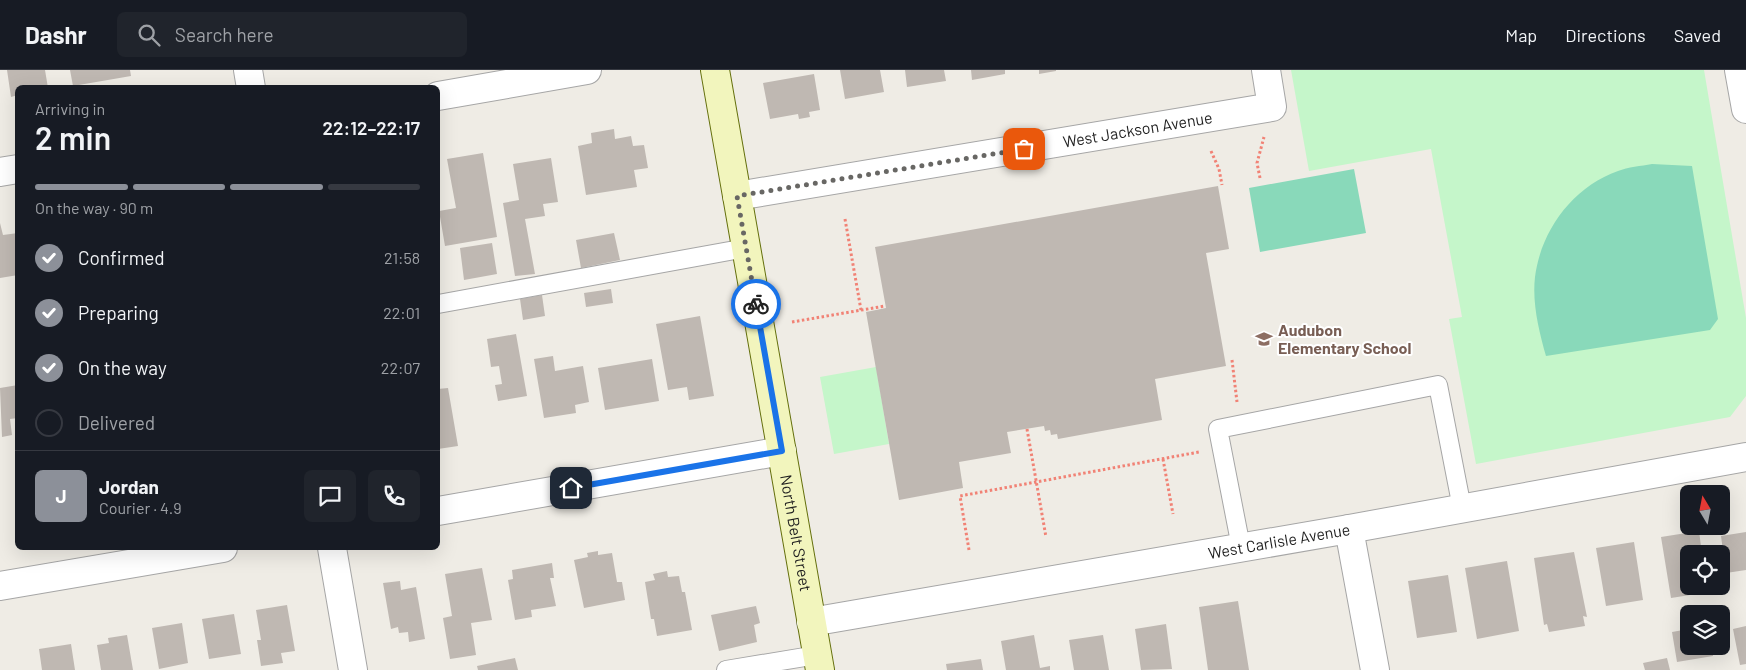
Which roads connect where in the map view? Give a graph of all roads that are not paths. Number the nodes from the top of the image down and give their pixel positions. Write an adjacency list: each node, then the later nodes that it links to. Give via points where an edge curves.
1 (248, 70): 6 (street)
2 (587, 70): 7 (street)
3 (715, 70): 11 (street, North Belt Street)
4 (1266, 70): 11 (street, West Jackson Avenue, via 1269,119)
5 (1739, 70): 8 (street)
6 (250, 85)
7 (440, 96)
8 (1746, 109)
9 (15, 170): 10 (street)
10 (0, 172)
11 (737, 196): 12 (street, North Belt Street)
12 (746, 248): 13 (lane); 14 (street, North Belt Street)
13 (440, 304)
14 (782, 451): 17 (street); 23 (street, North Belt Street)
15 (1746, 457): 16 (street, West Carlisle Avenue)
16 (1462, 508): 18 (street, West Carlisle Avenue); 19 (lane, via 1438,385 1218,430)
17 (440, 510)
18 (1349, 529): 19 (street, West Carlisle Avenue); 27 (street)
19 (1241, 547): 23 (street, West Carlisle Avenue)
20 (211, 550): 22 (street)
21 (332, 550): 25 (street)
22 (0, 586)
23 (811, 622): 24 (street, North Belt Street)
24 (819, 662): 26 (lane)
25 (353, 670)
26 (726, 670)
27 (1375, 670)

